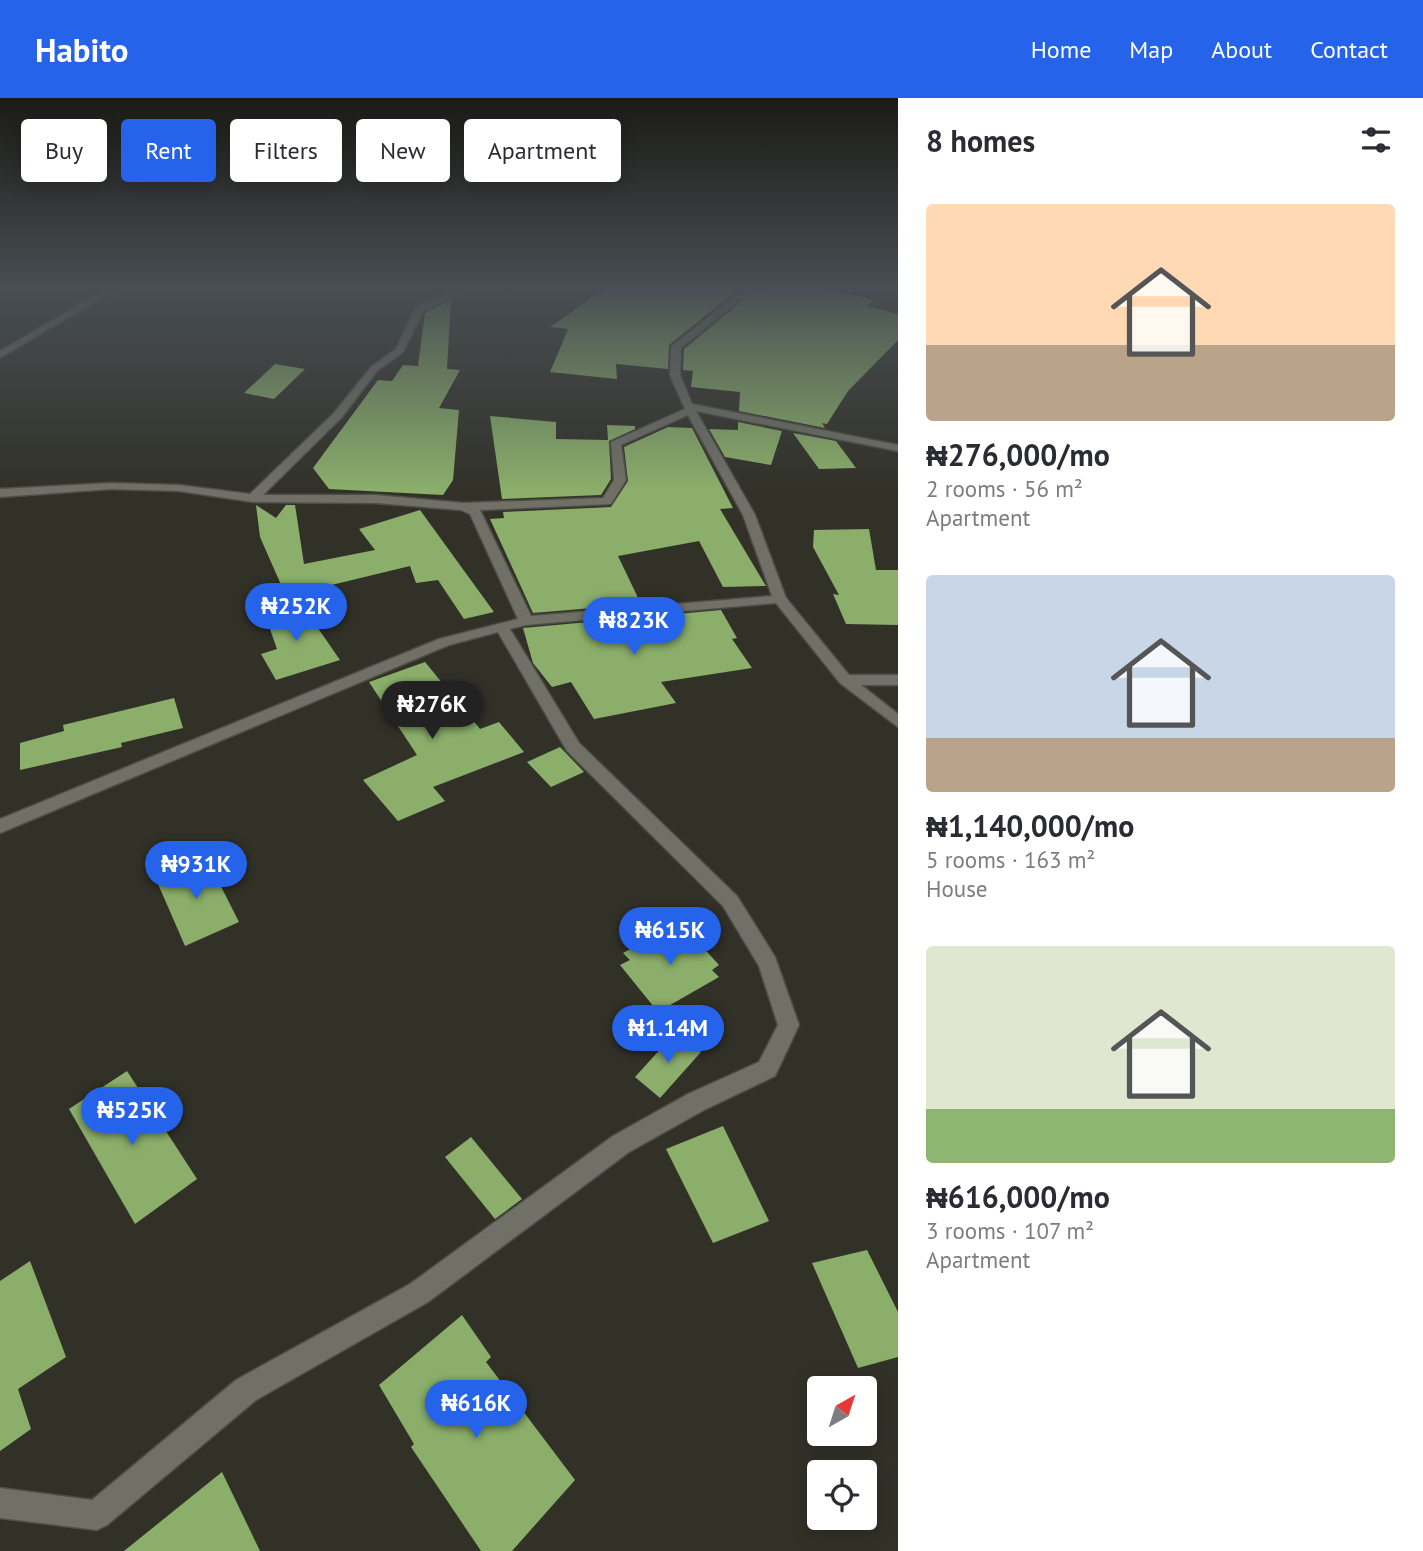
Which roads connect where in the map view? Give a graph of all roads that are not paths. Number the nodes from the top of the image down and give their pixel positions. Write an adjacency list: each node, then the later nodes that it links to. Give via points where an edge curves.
1 (392, 356): 6 (street, via 374,369 338,415)
2 (676, 356): 3 (street, via 675,375)
3 (689, 408): 4 (street); 7 (street, via 615,444 620,480 607,501); 8 (street, via 749,515)
4 (898, 448)
5 (0, 493): 6 (street, via 111,486 179,488)
6 (253, 498): 7 (street, via 363,498)
7 (463, 508): 9 (street, via 475,512)
8 (780, 599): 9 (street); 11 (street)
9 (526, 621): 10 (street)
10 (502, 627): 14 (street, via 443,642); 15 (street, via 573,747 730,901 768,963 789,1025 767,1069 621,1144 419,1293 246,1390 97,1516)
11 (845, 680): 12 (street); 13 (street)
12 (898, 680)
13 (898, 722)
14 (0, 826)
15 (0, 1503)

